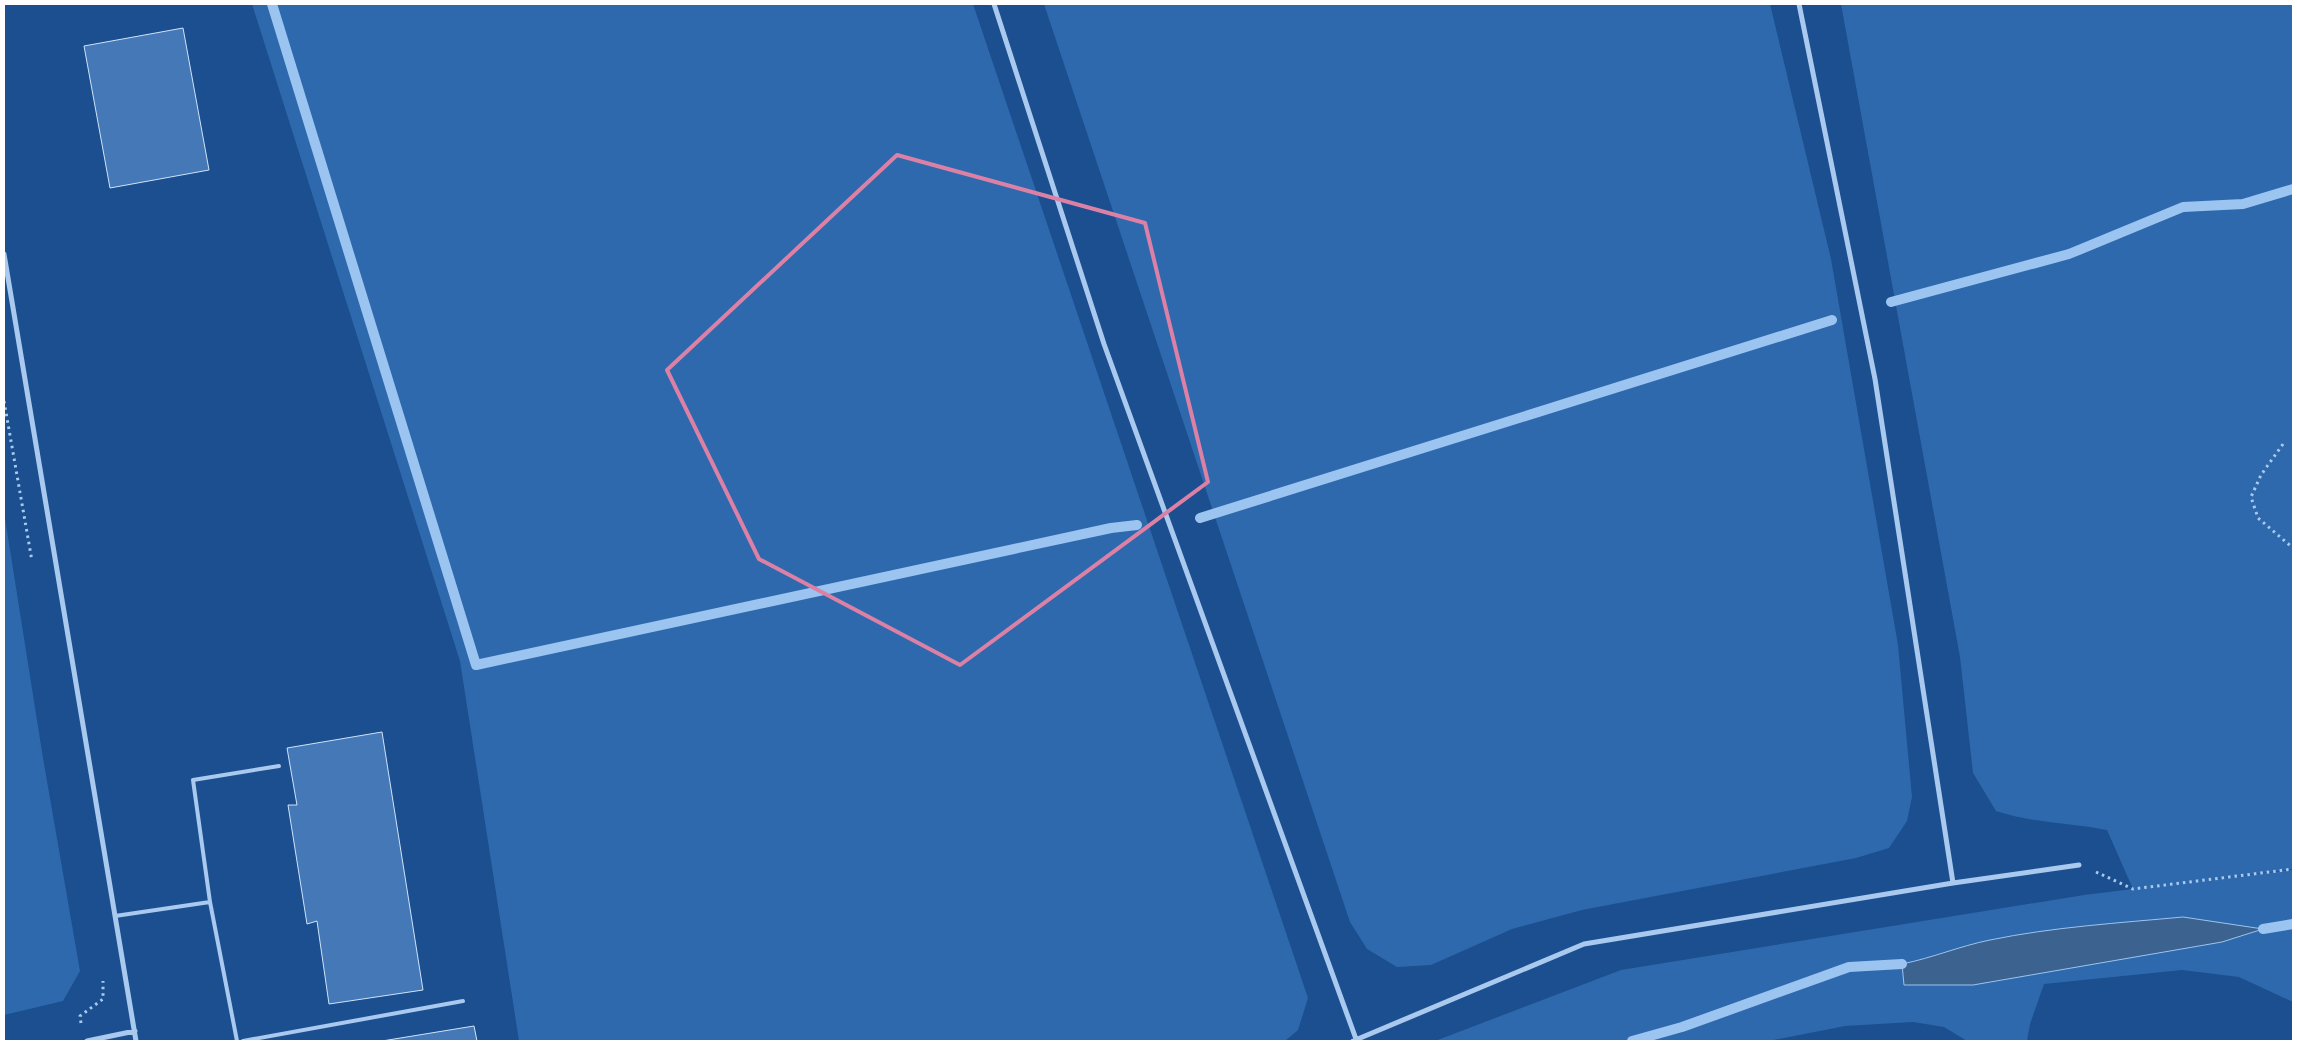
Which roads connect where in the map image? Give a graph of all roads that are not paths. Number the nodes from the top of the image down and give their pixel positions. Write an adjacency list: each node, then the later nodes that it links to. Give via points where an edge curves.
1 (994, 4): 11 (street, via 1104,344)
2 (1799, 4): 6 (street, via 1875,379)
3 (4, 254): 8 (street)
4 (279, 766): 7 (lane, via 193,780)
5 (2079, 865): 6 (street)
6 (1953, 883): 11 (street, via 1584,944)
7 (210, 902): 8 (lane); 14 (lane)
8 (115, 916): 10 (street)
9 (463, 1001): 15 (lane)
10 (135, 1032): 12 (street); 13 (street)
11 (1355, 1040)
12 (87, 1041)
13 (136, 1041)
14 (237, 1041)
15 (243, 1041)

